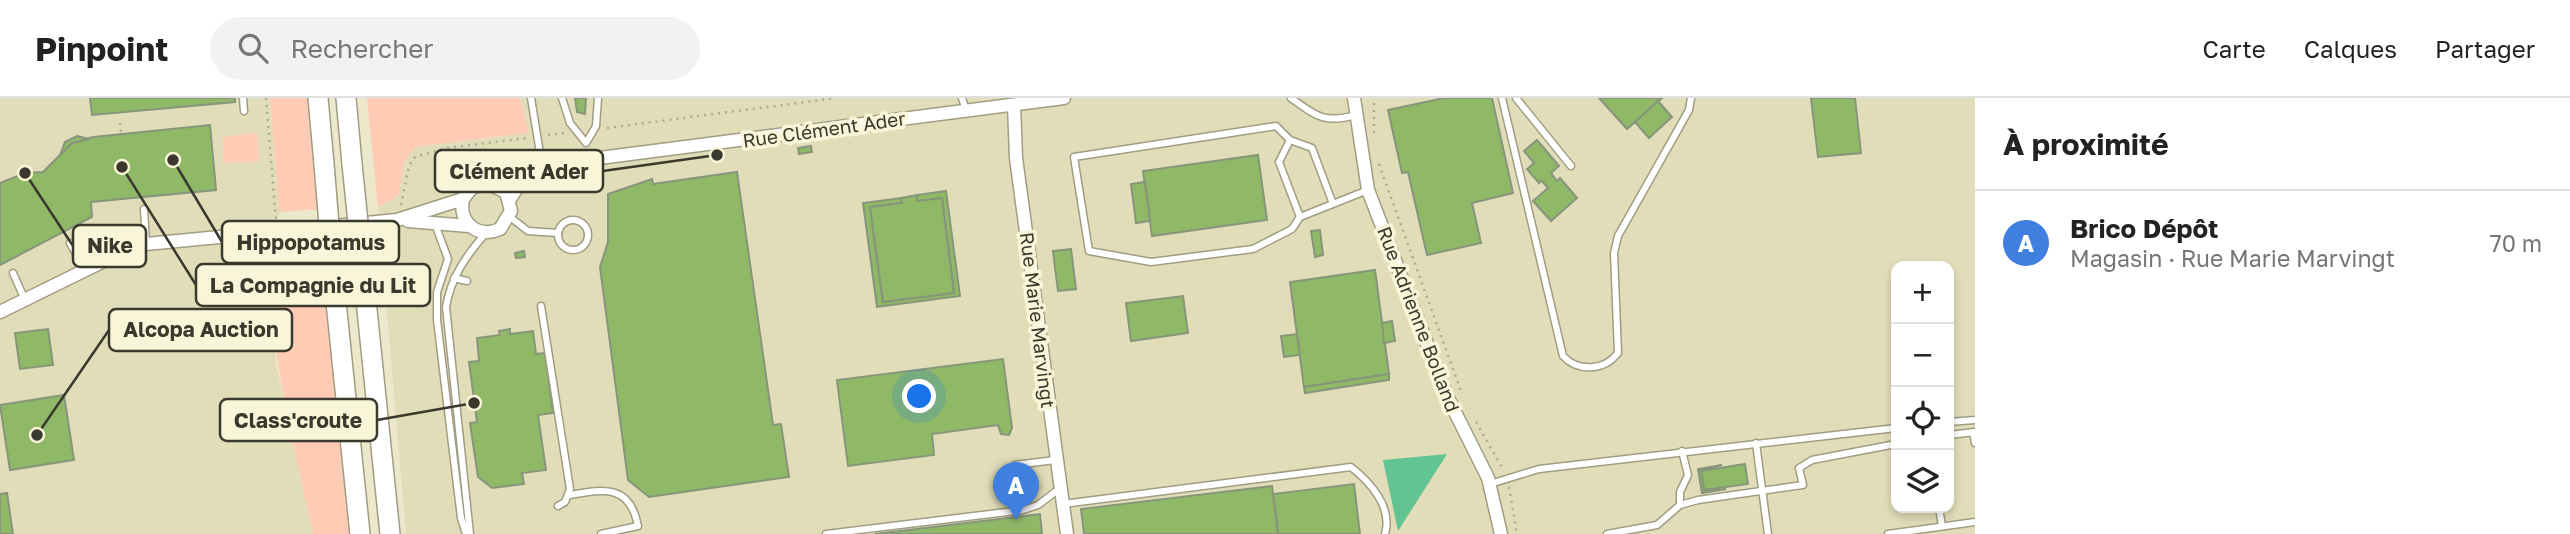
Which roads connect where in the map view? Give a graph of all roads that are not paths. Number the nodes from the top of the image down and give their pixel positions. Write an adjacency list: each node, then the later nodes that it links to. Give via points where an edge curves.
1 (243, 98): 15 (lane)
2 (318, 98): 67 (main road, bridge)
3 (346, 98): 68 (main road, bridge)
4 (531, 98): 20 (lane)
5 (562, 98): 18 (lane, via 570,124)
6 (598, 98): 18 (lane, via 596,126)
7 (1064, 98): 14 (street, Rue Clément Ader)
8 (1291, 98): 16 (lane, via 1333,121)
9 (1354, 98): 16 (street, Rue Adrienne Bolland)
10 (1502, 98): 12 (lane, via 1563,356 1580,367 1611,363 1618,353 1614,253 1618,236 1689,110)
11 (1516, 98): 21 (lane)
12 (1691, 98)
13 (965, 102): 14 (street, Rue Clément Ader); 19 (street, Rue Clément Ader)
14 (1014, 105): 55 (street, Rue Marie Marvingt, via 1016,158)
15 (244, 111)
16 (1356, 115): 23 (street, Rue Adrienne Bolland)
17 (1290, 140): 26 (lane, via 1312,148); 29 (lane, via 1279,162); 29 (lane, via 1269,125 1074,157 1088,251 1151,262 1253,249 1292,229)
18 (586, 143): 19 (lane)
19 (589, 159): 20 (street, Rue Clément Ader)
20 (542, 165): 22 (street, Rue Clément Ader); 25 (street)
21 (1571, 166)
22 (486, 183): 24 (street, Rue Clément Ader, via 472,187); 25 (street, via 500,187)
23 (1368, 190): 26 (lane); 57 (street, Rue Adrienne Bolland, via 1447,396)
24 (463, 199): 30 (street, Rue Clément Ader); 32 (street, via 462,213)
25 (510, 199): 28 (street)
26 (1333, 204): 29 (lane)
27 (144, 209): 36 (lane)
28 (510, 217): 33 (street, via 500,229); 34 (lane, via 528,231)
29 (1300, 217)
30 (397, 220): 31 (street, Rue Clément Ader); 36 (street, Rue Clément Ader)
31 (435, 224): 32 (street, Rue Clément Ader); 44 (lane, via 448,259 437,292)
32 (469, 226): 33 (street, Rue Clément Ader)
33 (485, 233): 39 (lane)
34 (558, 233): 34 (lane, via 562,246 570,250 580,249 588,237 586,227 578,221 563,224)
35 (70, 243): 37 (lane)
36 (146, 244): 37 (street, Rue Clément Ader)
37 (85, 271): 41 (street, Rue Clément Ader)
38 (13, 273): 41 (lane)
39 (454, 278): 40 (lane); 45 (lane, via 446,307)
40 (467, 281)
41 (25, 300): 43 (street, Rue Clément Ader)
42 (541, 306): 60 (lane)
43 (0, 312)
44 (437, 320): 45 (lane); 69 (lane, via 461,518)
45 (448, 320): 69 (lane)
46 (1975, 419): 47 (lane)
47 (1954, 421)
48 (1891, 429): 51 (lane)
49 (1974, 432): 50 (lane); 52 (lane)
50 (1954, 434)
51 (1756, 443): 54 (lane); 59 (lane)
52 (1975, 443)
53 (1891, 444): 59 (lane, via 1812,460 1799,468 1803,485)
54 (1682, 451): 57 (lane, via 1539,469); 62 (lane, via 1688,475)
55 (1055, 460): 56 (lane); 58 (street, Rue Marie Marvingt)
56 (1016, 465)
57 (1490, 484): 74 (street, Rue Adrienne Bolland)
58 (1061, 488): 61 (street, Rue Marie Marvingt); 71 (lane, via 1038,505 1023,509)
59 (1763, 491): 62 (lane); 76 (lane)
60 (570, 495): 63 (lane); 70 (lane, via 599,489 623,497 634,507 638,526)
61 (1063, 504): 72 (street, Rue Marie Marvingt); 73 (lane, via 1351,467 1377,492 1384,510)
62 (1680, 505): 75 (lane, via 1657,525)
63 (558, 506)
64 (1940, 513): 66 (lane)
65 (1975, 522): 66 (lane)
66 (1942, 526): 77 (lane)
67 (360, 534)
68 (390, 534)
69 (468, 534)
70 (601, 534)
71 (826, 534)
72 (1067, 534)
73 (1385, 534)
74 (1501, 534)
75 (1607, 534)
76 (1768, 534)
77 (1888, 534)

